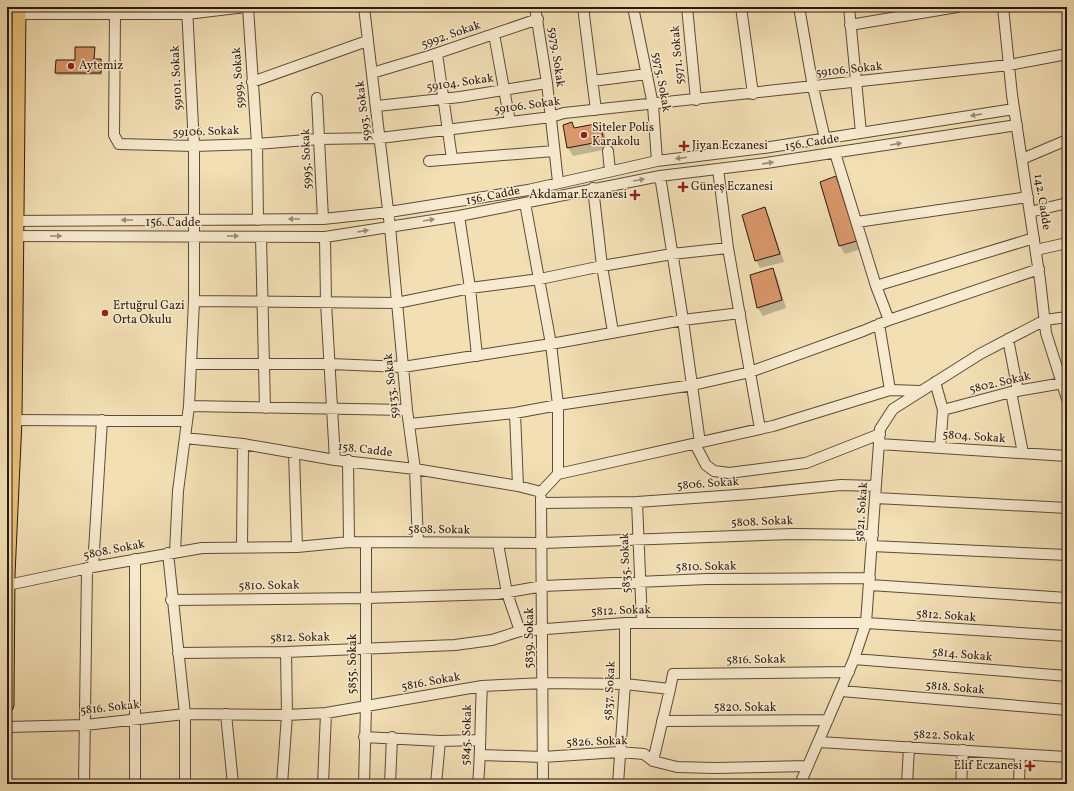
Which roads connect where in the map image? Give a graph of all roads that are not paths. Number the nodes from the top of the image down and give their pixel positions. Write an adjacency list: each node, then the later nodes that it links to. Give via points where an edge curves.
1 (246, 7): 13 (street); 26 (street, 5999. Sokak)
2 (364, 7): 19 (street, 5993. Sokak)
3 (536, 7): 16 (street, 5979. Sokak)
4 (583, 7): 25 (street)
5 (633, 7): 24 (street, 5975. Sokak)
6 (687, 7): 34 (street, 5971. Sokak)
7 (742, 7): 31 (street)
8 (799, 7): 29 (street)
9 (849, 7): 17 (street)
10 (957, 7): 14 (street)
11 (1002, 7): 22 (street, 142. Cadde)
12 (19, 10): 15 (street); 69 (main road)
13 (187, 10): 15 (street); 49 (street, 59101. Sokak)
14 (911, 11): 17 (street)
15 (115, 14): 49 (street, 59106. Sokak, via 114,135 120,144)
16 (538, 19): 18 (street, 5992. Sokak); 27 (street, 5979. Sokak)
17 (850, 25): 28 (street)
18 (494, 34): 20 (street, 5992. Sokak); 30 (street)
19 (367, 41): 23 (street, 5993. Sokak); 26 (street)
20 (437, 54): 23 (street, 5992. Sokak); 33 (street)
21 (1067, 54): 22 (street, 59106. Sokak)
22 (1009, 66): 28 (street, 59106. Sokak); 37 (street, 142. Cadde)
23 (372, 73): 36 (street, 5993. Sokak)
24 (647, 74): 25 (street); 35 (street, 5975. Sokak)
25 (592, 81): 38 (street)
26 (252, 82): 48 (street, 5999. Sokak)
27 (547, 82): 30 (street, 59104. Sokak); 39 (street, 5979. Sokak)
28 (855, 83): 29 (street, 59106. Sokak); 43 (street)
29 (813, 87): 31 (street, 59106. Sokak); 46 (street)
30 (505, 90): 33 (street, 59104. Sokak); 40 (street)
31 (753, 94): 34 (street, 59106. Sokak)
32 (317, 98): 44 (street, 5995. Sokak)
33 (443, 99): 36 (street, 59104. Sokak); 42 (street)
34 (696, 100): 35 (street, 59106. Sokak)
35 (653, 105): 38 (street, 59106. Sokak); 56 (street, 5975. Sokak)
36 (377, 106): 45 (street, 5993. Sokak)
37 (1014, 109): 41 (street, 142. Cadde); 43 (street, 156. Cadde, one-way to 43)
38 (596, 110): 39 (street, 59106. Sokak)
39 (551, 117): 40 (street, 59106. Sokak); 50 (street, 5979. Sokak)
40 (510, 122): 42 (street, 59106. Sokak)
41 (1017, 125): 52 (street, 156. Cadde, one-way to 41); 54 (street, 142. Cadde)
42 (448, 129): 45 (street, 59106. Sokak); 53 (street)
43 (861, 133): 46 (street, 156. Cadde)
44 (319, 138): 45 (street, 59106. Sokak); 48 (street, 59106. Sokak); 68 (street, 5995. Sokak)
45 (380, 138): 65 (street, 5993. Sokak)
46 (825, 139): 56 (street, 156. Cadde, one-way to 56)
47 (1067, 140): 54 (street)
48 (257, 144): 49 (street, 59106. Sokak); 71 (street, 5999. Sokak)
49 (194, 146): 70 (street, 59101. Sokak)
50 (554, 151): 53 (street); 60 (street, 5979. Sokak)
51 (608, 151): 58 (street)
52 (835, 153): 57 (street, 156. Cadde, one-way to 52); 72 (street)
53 (452, 159): 55 (street)
54 (1022, 159): 62 (street, 142. Cadde)
55 (429, 161)
56 (657, 161): 58 (street, 156. Cadde)
57 (718, 169): 59 (street, 156. Cadde); 80 (street)
58 (610, 171): 60 (street, 156. Cadde)
59 (660, 176): 61 (street, 156. Cadde, one-way to 59); 82 (street)
60 (558, 182): 65 (street, 156. Cadde, via 528,190)
61 (594, 188): 63 (street, 156. Cadde); 83 (street)
62 (1028, 197): 66 (street, 142. Cadde); 72 (street)
63 (525, 203): 67 (street, 156. Cadde); 85 (street)
64 (1067, 204): 66 (street)
65 (389, 212): 68 (street, 156. Cadde); 73 (street, 5993. Sokak)
66 (1030, 212): 78 (street, 142. Cadde)
67 (460, 216): 73 (street, 156. Cadde, one-way to 67); 87 (street)
68 (323, 219): 71 (street, 156. Cadde, one-way to 71)
69 (12, 220): 70 (street, 156. Cadde, one-way to 69); 74 (main road)
70 (194, 220): 71 (street, 156. Cadde); 75 (street, 59101. Sokak)
71 (258, 220)
72 (857, 222): 86 (street)
73 (390, 227): 77 (street, 156. Cadde, one-way to 73); 91 (street, 59133. Sokak)
74 (12, 236): 75 (street, 156. Cadde, one-way to 75); 120 (main road)
75 (194, 236): 76 (street, 156. Cadde, one-way to 76); 88 (street, 59101. Sokak)
76 (262, 237): 77 (street, 156. Cadde); 89 (street)
77 (325, 237): 90 (street)
78 (1034, 238): 81 (street, 142. Cadde); 86 (street)
79 (1067, 243): 81 (street)
80 (728, 248): 82 (street); 92 (street)
81 (1036, 250): 84 (street, 142. Cadde)
82 (672, 254): 83 (street); 94 (street)
83 (602, 266): 85 (street); 97 (street)
84 (1039, 269): 95 (street, 142. Cadde); 96 (street)
85 (540, 279): 87 (street); 99 (street)
86 (876, 286): 96 (street)
87 (470, 288): 91 (street); 100 (street)
88 (194, 301): 89 (street); 101 (street, 59101. Sokak)
89 (263, 302): 90 (street); 103 (street)
90 (326, 303): 91 (street); 102 (street)
91 (397, 303): 104 (street, 59133. Sokak)
92 (740, 313): 94 (street); 105 (street)
93 (1067, 317): 95 (street)
94 (683, 320): 97 (street); 108 (street)
95 (1045, 320): 98 (street, 5821. Sokak); 107 (street, 142. Cadde, via 1046,333)
96 (884, 322): 105 (street); 109 (street)
97 (613, 332): 99 (street)
98 (1008, 339): 106 (street, 5821. Sokak); 111 (street)
99 (551, 344): 100 (street); 113 (street)
100 (476, 356): 104 (street)
101 (191, 364): 103 (street); 114 (street, 59101. Sokak)
102 (330, 364): 103 (street); 104 (street); 116 (street)
103 (266, 365): 115 (street)
104 (403, 367): 117 (street, 59133. Sokak)
105 (750, 372): 108 (street); 124 (street)
106 (936, 382): 110 (street, 5821. Sokak); 118 (street)
107 (1063, 383): 111 (street, 5802. Sokak); 112 (street, 142. Cadde)
108 (693, 386): 113 (street); 127 (street)
109 (890, 390): 110 (street); 124 (street)
110 (921, 391): 126 (street, 5821. Sokak, via 893,408 880,429)
111 (1014, 392): 118 (street, 5802. Sokak); 131 (street)
112 (1067, 399)
113 (558, 405): 119 (street); 136 (street)
114 (188, 406): 115 (street); 122 (street, 59101. Sokak)
115 (265, 408): 116 (street)
116 (331, 408): 117 (street); 133 (street)
117 (407, 410): 123 (street, 59133. Sokak)
118 (943, 410): 129 (street)
119 (515, 413): 123 (street); 137 (street)
120 (15, 420): 121 (street); 160 (main road)
121 (102, 420): 122 (street); 157 (street)
122 (187, 421): 125 (street, 59101. Sokak)
123 (410, 424): 135 (street, 59133. Sokak)
124 (760, 429): 127 (street)
125 (185, 438): 128 (street, 158. Cadde); 154 (street, 59101. Sokak)
126 (880, 439): 127 (street, via 806,463 729,473 714,471 706,466); 129 (street, 5804. Sokak); 138 (street, 5821. Sokak)
127 (697, 443): 136 (street)
128 (243, 444): 130 (street, 158. Cadde); 153 (street)
129 (940, 448): 131 (street, 5804. Sokak)
130 (294, 453): 133 (street, 158. Cadde); 151 (street)
131 (1023, 454): 132 (street, 5804. Sokak)
132 (1067, 456)
133 (335, 460): 134 (street, 158. Cadde)
134 (348, 460): 135 (street, 158. Cadde); 146 (street)
135 (415, 469): 137 (street, 158. Cadde); 147 (street, 59133. Sokak)
136 (558, 474): 139 (street)
137 (518, 486): 139 (street, 158. Cadde)
138 (876, 486): 140 (street, 5821. Sokak); 141 (street, 5806. Sokak, via 841,485)
139 (541, 492): 142 (street, 5839. Sokak)
140 (876, 498): 143 (street); 144 (street, 5821. Sokak)
141 (637, 502): 142 (street, 5806. Sokak); 145 (street, 5835. Sokak)
142 (541, 503): 148 (street, 5839. Sokak)
143 (1067, 508)
144 (873, 535): 145 (street, 5808. Sokak, via 793,534); 152 (street, 5821. Sokak)
145 (638, 540): 148 (street, 5808. Sokak); 158 (street, 5835. Sokak)
146 (349, 542): 149 (street, 5808. Sokak); 151 (street, 5808. Sokak)
147 (418, 542): 149 (street, 5808. Sokak); 150 (street, 5808. Sokak)
148 (542, 543): 150 (street, 5808. Sokak); 161 (street, 5839. Sokak)
149 (366, 544): 163 (street, 5855. Sokak)
150 (498, 544): 162 (street)
151 (297, 546): 153 (street, 5808. Sokak)
152 (872, 546): 155 (street); 159 (street, 5821. Sokak)
153 (242, 547): 154 (street, 5808. Sokak)
154 (171, 552): 156 (street, 5808. Sokak); 165 (street, 59101. Sokak)
155 (1067, 554)
156 (135, 559): 157 (street, 5808. Sokak); 190 (street)
157 (90, 568): 160 (street, 5808. Sokak); 193 (street)
158 (640, 582): 159 (street, 5810. Sokak, via 707,579); 161 (street, 5810. Sokak); 167 (street, 5835. Sokak)
159 (870, 582): 164 (street, 5810. Sokak); 168 (street, 5821. Sokak)
160 (8, 585): 183 (main road)
161 (543, 586): 162 (street, 5810. Sokak); 169 (street, 5839. Sokak)
162 (508, 593): 163 (street, 5810. Sokak); 170 (street)
163 (366, 598): 165 (street, 5810. Sokak); 172 (street, 5855. Sokak)
164 (1067, 598)
165 (171, 600): 174 (street, 59101. Sokak)
166 (625, 623): 167 (street, 5812. Sokak); 169 (street, 5812. Sokak); 179 (street, 5837. Sokak)
167 (642, 623): 168 (street, 5812. Sokak)
168 (866, 623): 171 (street, 5812. Sokak); 175 (street, 5821. Sokak)
169 (543, 628): 170 (street, 5812. Sokak); 178 (street, 5839. Sokak)
170 (520, 631): 172 (street, 5812. Sokak, via 492,640 455,645)
171 (1067, 636)
172 (365, 650): 173 (street, 5812. Sokak); 184 (street, 5855. Sokak)
173 (286, 652): 174 (street, 5812. Sokak); 189 (street)
174 (178, 653): 187 (street, 59101. Sokak)
175 (854, 659): 176 (street, 5821. Sokak); 177 (street, 5814. Sokak)
176 (849, 672): 181 (street, 5816. Sokak, via 673,674); 182 (street, 5821. Sokak)
177 (1067, 676)
178 (543, 683): 179 (street, 5816. Sokak); 180 (street, 5816. Sokak); 205 (street, 5839. Sokak)
179 (624, 684): 181 (street, 5816. Sokak); 202 (street, 5837. Sokak)
180 (482, 686): 184 (street, 5816. Sokak); 197 (street, 5845. Sokak)
181 (670, 689): 192 (street)
182 (841, 691): 185 (street, 5818. Sokak); 191 (street, 5821. Sokak)
183 (7, 705)
184 (366, 706): 186 (street, 5816. Sokak); 195 (street, 5855. Sokak)
185 (1067, 710)
186 (326, 713): 189 (street, 5816. Sokak); 214 (street)
187 (185, 714): 188 (street, 5816. Sokak); 190 (street, 5816. Sokak); 211 (street, 59101. Sokak)
188 (226, 714): 189 (street, 5816. Sokak); 212 (street)
189 (287, 715): 213 (street)
190 (136, 719): 193 (street, 5816. Sokak); 210 (street)
191 (828, 720): 192 (street, 5820. Sokak); 199 (street, 5821. Sokak)
192 (662, 721): 207 (street)
193 (85, 724): 194 (street, 5816. Sokak); 209 (street)
194 (7, 727)
195 (364, 737): 196 (street); 215 (street, 5855. Sokak)
196 (392, 737): 198 (street); 216 (street)
197 (479, 740): 198 (street); 204 (street, 5845. Sokak)
198 (440, 741): 217 (street)
199 (819, 742): 200 (street, 5822. Sokak); 208 (street, 5821. Sokak)
200 (909, 747): 201 (street, 5822. Sokak); 222 (street)
201 (963, 750): 203 (street, 5822. Sokak); 223 (street)
202 (619, 752): 205 (street, 5826. Sokak); 207 (street, 5826. Sokak, via 644,754); 220 (street, 5837. Sokak)
203 (1020, 754): 206 (street, 5822. Sokak); 224 (street)
204 (481, 755): 205 (street, 5826. Sokak); 218 (street, 5845. Sokak)
205 (543, 757): 219 (street, 5839. Sokak)
206 (1067, 757)
207 (653, 761): 208 (street, 5826. Sokak, via 676,767)
208 (808, 766): 221 (street, 5821. Sokak)
209 (84, 784)
210 (135, 784)
211 (185, 784)
212 (233, 784)
213 (282, 784)
214 (323, 784)
215 (364, 784)
216 (390, 784)
217 (436, 784)
218 (478, 784)
219 (543, 784)
220 (618, 784)
221 (800, 784)
222 (907, 784)
223 (961, 784)
224 (1019, 784)

